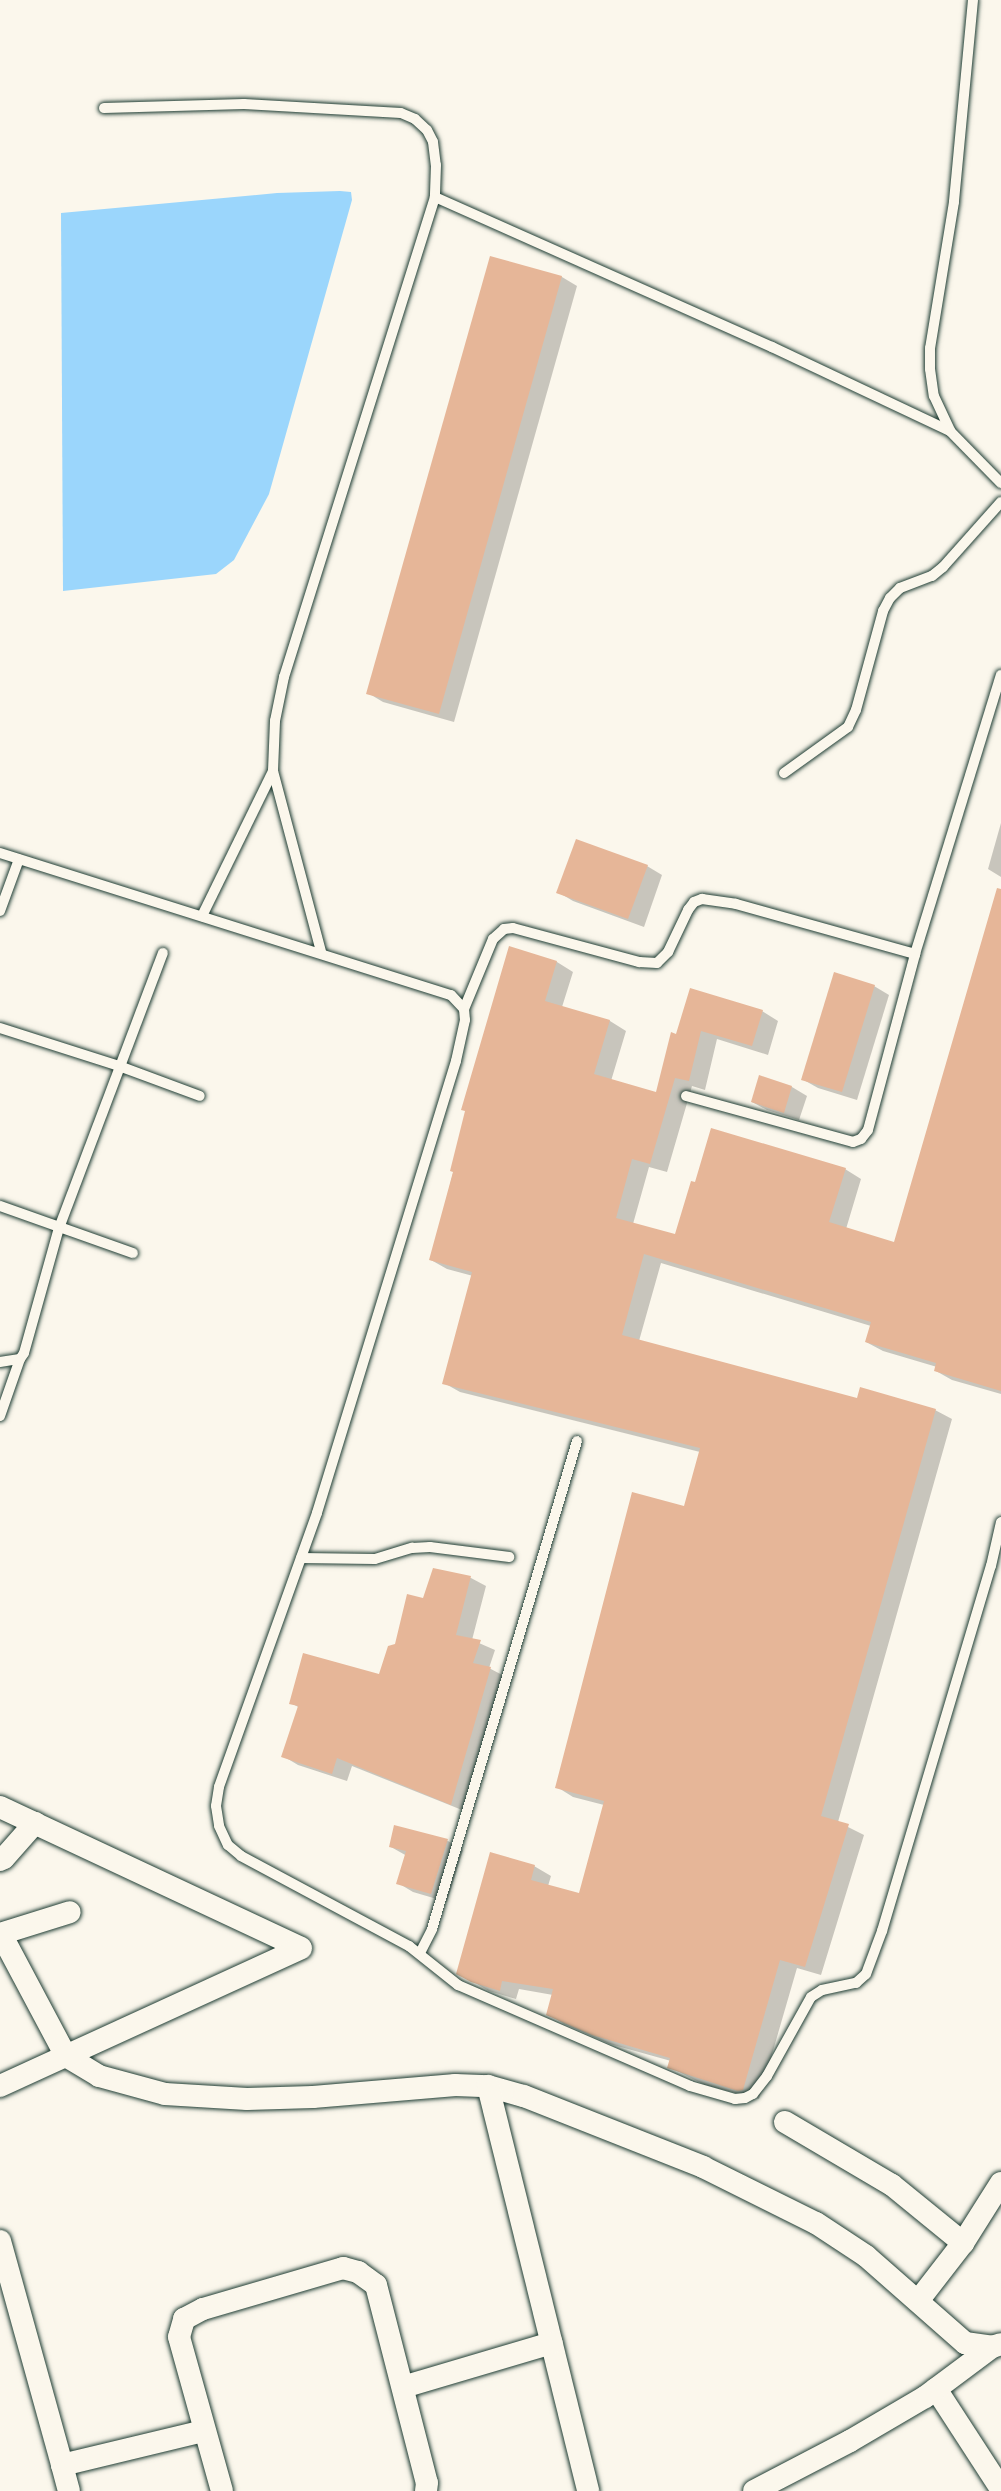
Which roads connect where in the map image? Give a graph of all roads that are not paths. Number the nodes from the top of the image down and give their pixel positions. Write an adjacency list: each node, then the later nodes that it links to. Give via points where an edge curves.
1 (973, 0): 4 (lane, via 954,202 930,348 934,396)
2 (104, 108): 3 (lane, via 244,104 401,113 415,119 433,142)
3 (435, 197): 4 (lane); 8 (lane, via 284,677 275,721)
4 (950, 431): 5 (lane)
5 (1001, 483)
6 (1001, 502): 9 (lane, via 943,567 932,576 900,588 890,598 848,727)
7 (1001, 675): 16 (lane)
8 (273, 771): 13 (lane); 14 (lane)
9 (784, 773)
10 (0, 853): 11 (lane)
11 (19, 859): 12 (lane); 13 (lane)
12 (0, 911)
13 (202, 916): 14 (lane)
14 (321, 952): 17 (lane, via 451,995)
15 (163, 953): 19 (lane)
16 (915, 954): 17 (lane, via 736,904 702,899 688,910 668,952 657,963 639,962 504,928 493,939); 21 (lane, via 873,1118 861,1139 853,1142)
17 (464, 1010): 31 (lane, via 456,1061)
18 (0, 1028): 19 (lane)
19 (119, 1066): 20 (lane); 23 (lane)
20 (200, 1096)
21 (686, 1096)
22 (0, 1206): 23 (lane)
23 (59, 1228): 24 (lane); 25 (lane)
24 (133, 1253)
25 (20, 1359): 26 (lane); 27 (lane)
26 (0, 1362)
27 (0, 1416)
28 (577, 1441): 37 (lane, via 432,1929)
29 (1001, 1522): 37 (lane, via 992,1566 872,1961 856,1983 822,1990 811,1997 753,2094 735,2099 629,2062 458,1985)
30 (509, 1557): 31 (lane, via 430,1546 375,1559)
31 (301, 1558): 37 (lane, via 219,1787 219,1826 228,1845 241,1856)
32 (0, 1807): 33 (street)
33 (35, 1823): 34 (street); 38 (street, via 301,1948)
34 (0, 1860)
35 (70, 1912): 36 (street)
36 (0, 1934): 38 (street)
37 (420, 1953)
38 (66, 2056): 39 (street); 40 (street, via 99,2076 165,2094 247,2099)
39 (0, 2086)
40 (488, 2086): 45 (street, via 524,2096 703,2167 816,2223 866,2256); 46 (street)
41 (785, 2122): 44 (street, via 892,2185)
42 (1001, 2183): 44 (street)
43 (0, 2241): 51 (street)
44 (963, 2243): 45 (street)
45 (918, 2301): 47 (street, via 965,2343)
46 (552, 2343): 48 (street); 57 (street)
47 (996, 2346): 49 (street)
48 (403, 2387): 50 (street, via 376,2285 358,2272 343,2268 202,2309 184,2319 179,2337); 56 (street)
49 (936, 2389): 52 (street); 53 (street)
50 (204, 2432): 51 (street); 55 (street)
51 (62, 2465): 54 (street)
52 (786, 2484): 58 (street)
53 (1001, 2489)
54 (69, 2491)
55 (222, 2491)
56 (426, 2491)
57 (588, 2491)
58 (754, 2491)

